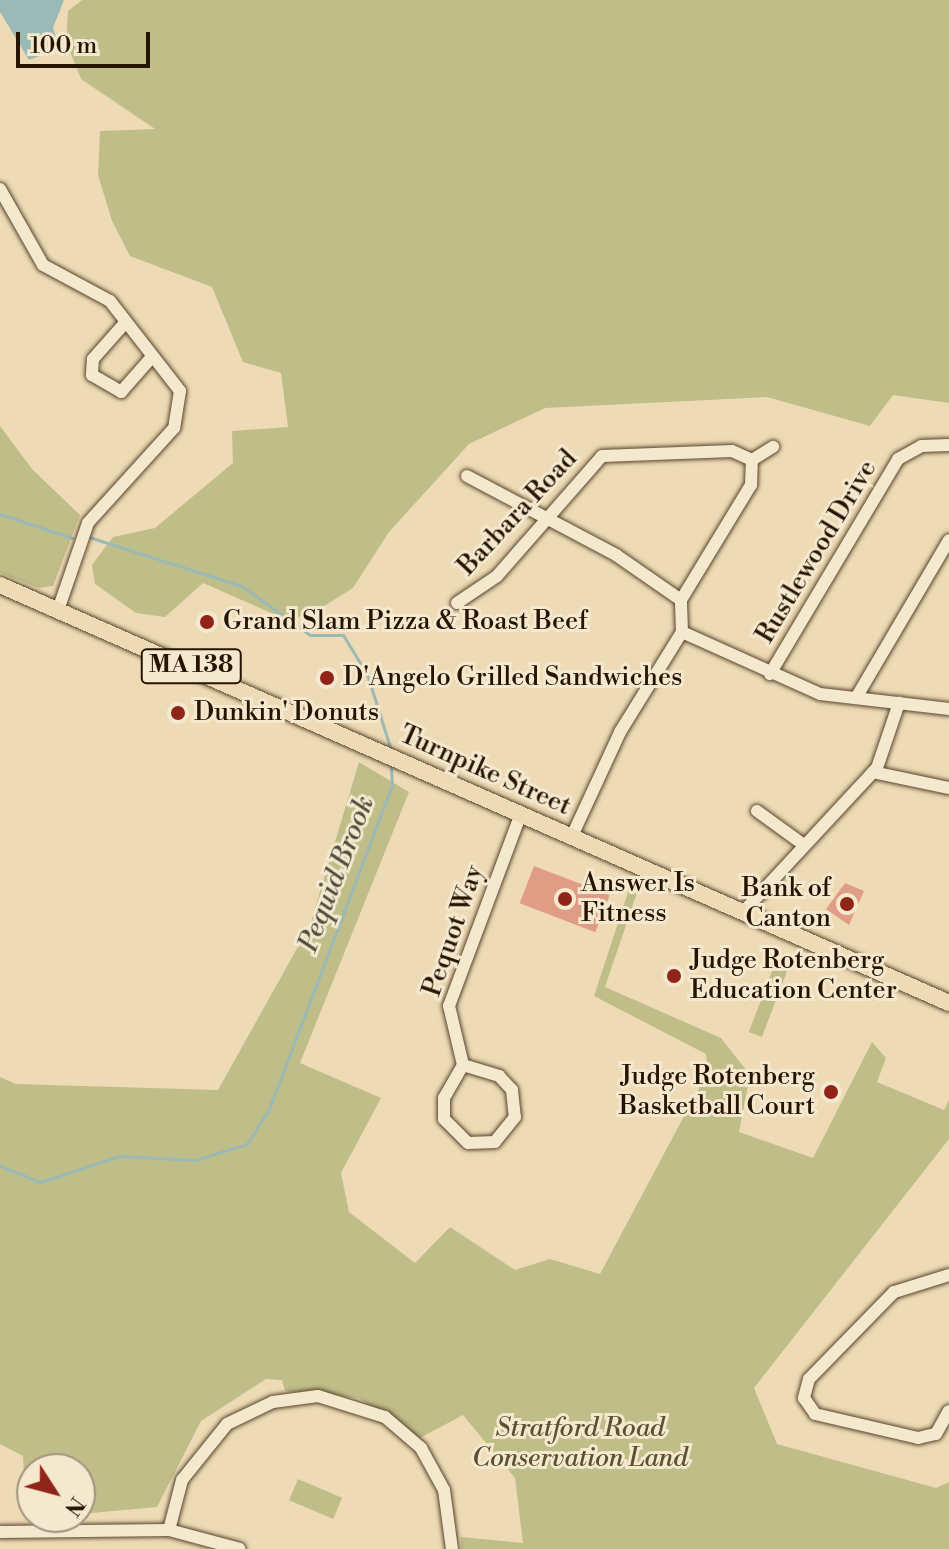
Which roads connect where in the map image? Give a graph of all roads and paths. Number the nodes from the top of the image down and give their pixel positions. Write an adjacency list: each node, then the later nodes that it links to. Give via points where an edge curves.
1 (0, 189): 2 (street, via 43,265 110,301)
2 (124, 324): 3 (street); 3 (street, via 93,359 92,375 121,392)
3 (151, 358): 13 (street, via 180,391 179,418 88,523)
4 (949, 445): 15 (street, Rustlewood Drive, via 921,446 898,459)
5 (773, 447): 6 (street)
6 (752, 460): 8 (street, Barbara Road, via 732,451 602,456); 11 (street, via 751,485)
7 (467, 476): 8 (street)
8 (546, 518): 11 (street); 12 (street, Barbara Road, via 497,576)
9 (949, 540): 16 (street)
10 (0, 585): 13 (main road, Turnpike Street / MA 138)
11 (681, 600): 14 (street)
12 (457, 603)
13 (58, 610): 22 (main road, Turnpike Street / MA 138)
14 (682, 632): 15 (street); 23 (street, via 620,732)
15 (770, 674): 16 (street, via 820,694)
16 (856, 698): 17 (street)
17 (899, 703): 18 (street); 19 (street)
18 (949, 709)
19 (873, 772): 20 (street); 24 (street)
20 (949, 788)
21 (757, 811): 24 (street)
22 (521, 813): 23 (main road, Turnpike Street / MA 138); 27 (street, Pequot Way, via 450,999 450,1028)
23 (572, 836): 25 (main road, Turnpike Street / MA 138)
24 (804, 845): 25 (street)
25 (744, 911): 26 (main road, Turnpike Street / MA 138)
26 (949, 1003)
27 (463, 1065): 27 (street, via 444,1098 447,1126 468,1143 495,1142 515,1117 512,1090 499,1076)
28 (949, 1275): 29 (street, via 894,1292 809,1379 804,1398 815,1414 918,1438 936,1434)
29 (949, 1411)
30 (169, 1530): 31 (street); 32 (street); 33 (street, via 182,1480 217,1432 273,1402 318,1396 385,1417 421,1448 444,1490)
31 (0, 1532)
32 (240, 1549)
33 (452, 1549)

